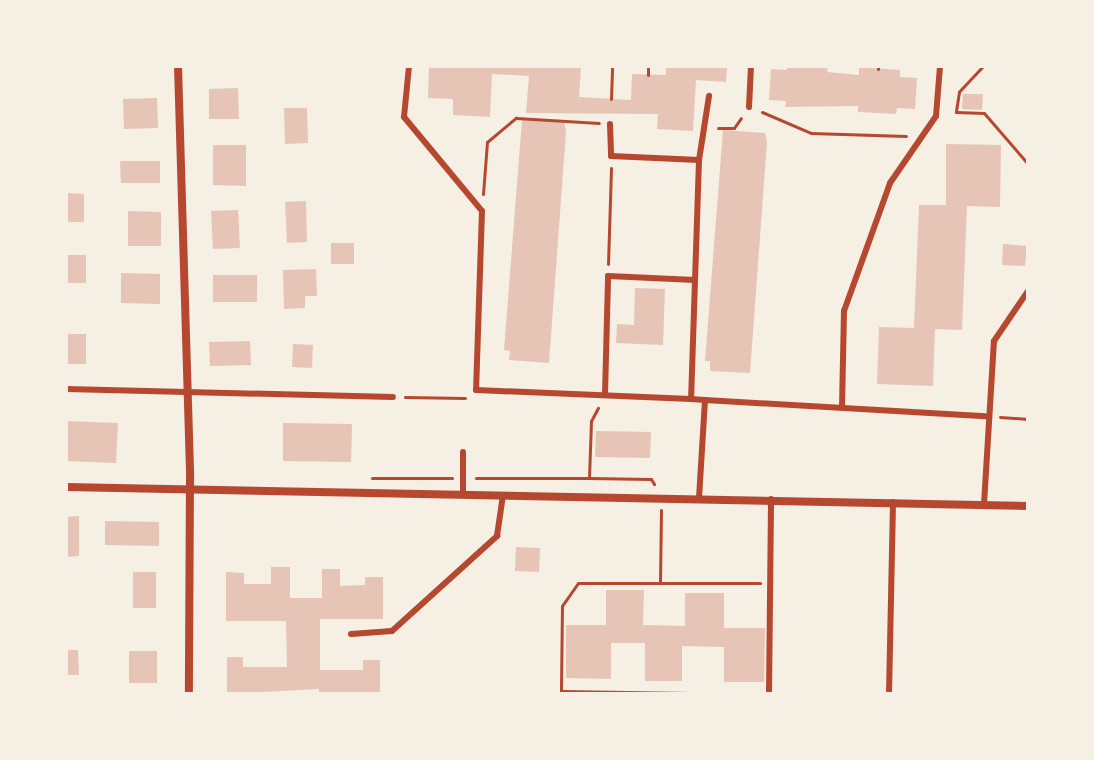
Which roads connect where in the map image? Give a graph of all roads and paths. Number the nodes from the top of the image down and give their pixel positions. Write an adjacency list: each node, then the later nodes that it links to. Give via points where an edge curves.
1 (178, 66): 24 (street)
2 (409, 66): 18 (lane, via 404,117)
3 (612, 66): 10 (path)
4 (648, 66): 8 (path)
5 (751, 66): 11 (lane)
6 (940, 66): 14 (lane, via 936,116)
7 (983, 66): 17 (path, via 959,92 956,112 984,113)
8 (648, 75)
9 (709, 96): 13 (lane)
10 (611, 99)
11 (749, 107): 13 (path, via 734,128 716,128); 14 (path, via 811,133)
12 (610, 124): 15 (lane); 18 (path, via 516,118 487,142)
13 (705, 136): 16 (lane)
14 (922, 137): 29 (lane, via 890,183 844,311)
15 (611, 156): 16 (lane); 19 (path)
16 (699, 160): 20 (lane)
17 (1028, 164)
18 (482, 211): 23 (lane)
19 (608, 276): 20 (lane); 25 (lane)
20 (695, 280): 27 (lane)
21 (1028, 291): 30 (lane, via 994,341)
22 (66, 389): 24 (lane)
23 (476, 390): 25 (lane); 26 (path, via 461,400)
24 (187, 391): 26 (lane); 36 (street)
25 (605, 394): 27 (lane); 34 (path, via 591,421 589,478)
26 (393, 397)
27 (691, 399): 28 (lane)
28 (705, 400): 29 (lane); 39 (lane)
29 (842, 407): 30 (lane)
30 (986, 416): 31 (path); 42 (lane)
31 (1028, 419)
32 (463, 452): 34 (lane)
33 (362, 478): 34 (path)
34 (463, 478): 37 (lane)
35 (66, 487): 36 (street)
36 (190, 489): 37 (street); 48 (street)
37 (463, 492): 38 (street)
38 (503, 493): 39 (street); 47 (lane, via 497,536 392,631)
39 (699, 498): 40 (street)
40 (771, 499): 41 (street); 46 (lane)
41 (893, 502): 42 (street); 51 (lane)
42 (984, 504): 44 (street)
43 (661, 506): 45 (path)
44 (1028, 506)
45 (660, 583): 46 (path); 49 (path, via 578,583 562,606 561,691)
46 (768, 583): 50 (lane)
47 (351, 634)
48 (189, 694)
49 (755, 694)
50 (769, 694)
51 (889, 694)

